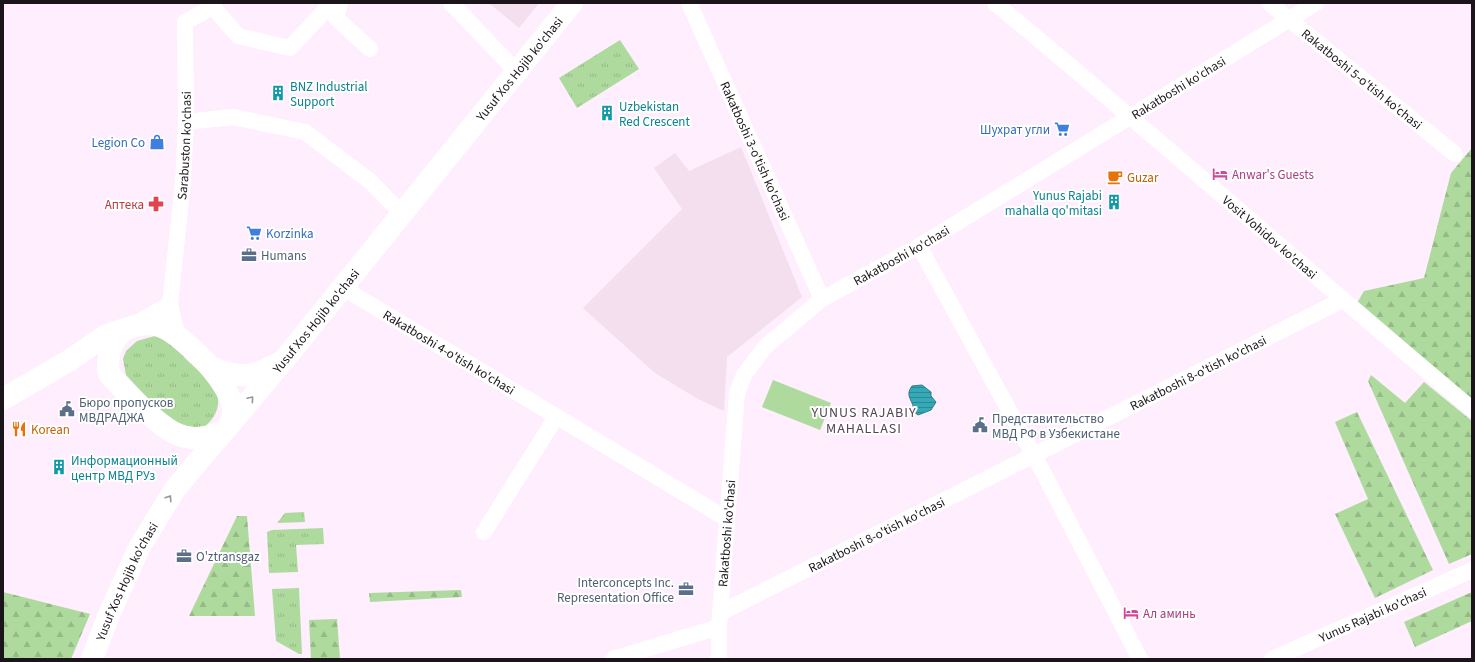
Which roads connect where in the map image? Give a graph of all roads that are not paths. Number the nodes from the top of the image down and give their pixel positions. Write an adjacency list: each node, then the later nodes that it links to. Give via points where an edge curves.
1 (332, 3): 9 (street, via 290,48 238,36)
2 (340, 3): 11 (street, via 336,18)
3 (452, 3): 12 (street)
4 (572, 3): 12 (main road, Yusuf Xos Hojib ko'chasi)
5 (689, 3): 19 (street, Rakatboshi 3-o'tish ko'chasi)
6 (1269, 3): 10 (street, Rakatboshi 5-o'tish ko'chasi)
7 (1316, 3): 10 (street, Rakatboshi ko'chasi)
8 (997, 4): 13 (street, Vosit Vohidov ko'chasi)
9 (214, 5): 14 (street, Sarabuston ko'chasi, via 185,22)
10 (1289, 19): 13 (street, Rakatboshi ko'chasi); 15 (street, Rakatboshi 5-o'tish ko'chasi)
11 (370, 48)
12 (517, 72): 16 (main road, Yusuf Xos Hojib ko'chasi)
13 (1131, 117): 17 (street, Rakatboshi ko'chasi); 20 (street, Vosit Vohidov ko'chasi)
14 (186, 122): 16 (street, via 233,117 306,132 370,182); 21 (street, Sarabuston ko'chasi, via 183,182)
15 (1455, 154)
16 (402, 214): 18 (main road, Yusuf Xos Hojib ko'chasi)
17 (919, 246): 19 (street, Rakatboshi ko'chasi); 32 (street)
18 (343, 288): 25 (main road, Yusuf Xos Hojib ko'chasi); 30 (street, Rakatboshi 4-o'tish ko'chasi)
19 (822, 299): 33 (street, Rakatboshi ko'chasi, via 765,347 754,359 740,383 737,393)
20 (1342, 300): 29 (street, Vosit Vohidov ko'chasi); 32 (street, Rakatboshi 8-o'tish ko'chasi)
21 (170, 304): 22 (street); 23 (street, Sarabuston ko'chasi)
22 (130, 327): 23 (main road, via 161,325); 24 (main road, via 105,336); 27 (main road, via 121,334 108,355)
23 (177, 335): 26 (main road)
24 (70, 360): 27 (main road, via 81,358 92,361); 28 (main road)
25 (284, 360): 26 (main road, via 249,376 234,375); 31 (main road, Yusuf Xos Hojib ko'chasi, one-way to 25)
26 (211, 367): 31 (main road, via 225,386 231,400 232,413)
27 (109, 374): 31 (main road, via 126,392 175,433 197,438)
28 (3, 399)
29 (1472, 409)
30 (556, 416): 33 (street, Rakatboshi 4-o'tish ko'chasi); 34 (street)
31 (226, 429): 38 (main road, Yusuf Xos Hojib ko'chasi, one-way to 31, via 118,594 148,530 175,489)
32 (1032, 455): 36 (street, Rakatboshi 8-o'tish ko'chasi); 37 (street)
33 (727, 519): 36 (street, Rakatboshi ko'chasi)
34 (484, 532)
35 (1472, 570): 41 (street, Yunus Rajabi ko'chasi)
36 (720, 620): 39 (street, Rakatboshi 8-o'tish ko'chasi); 40 (street, Rakatboshi ko'chasi)
37 (1137, 658)
38 (92, 659)
39 (613, 659)
40 (719, 659)
41 (1272, 659)

